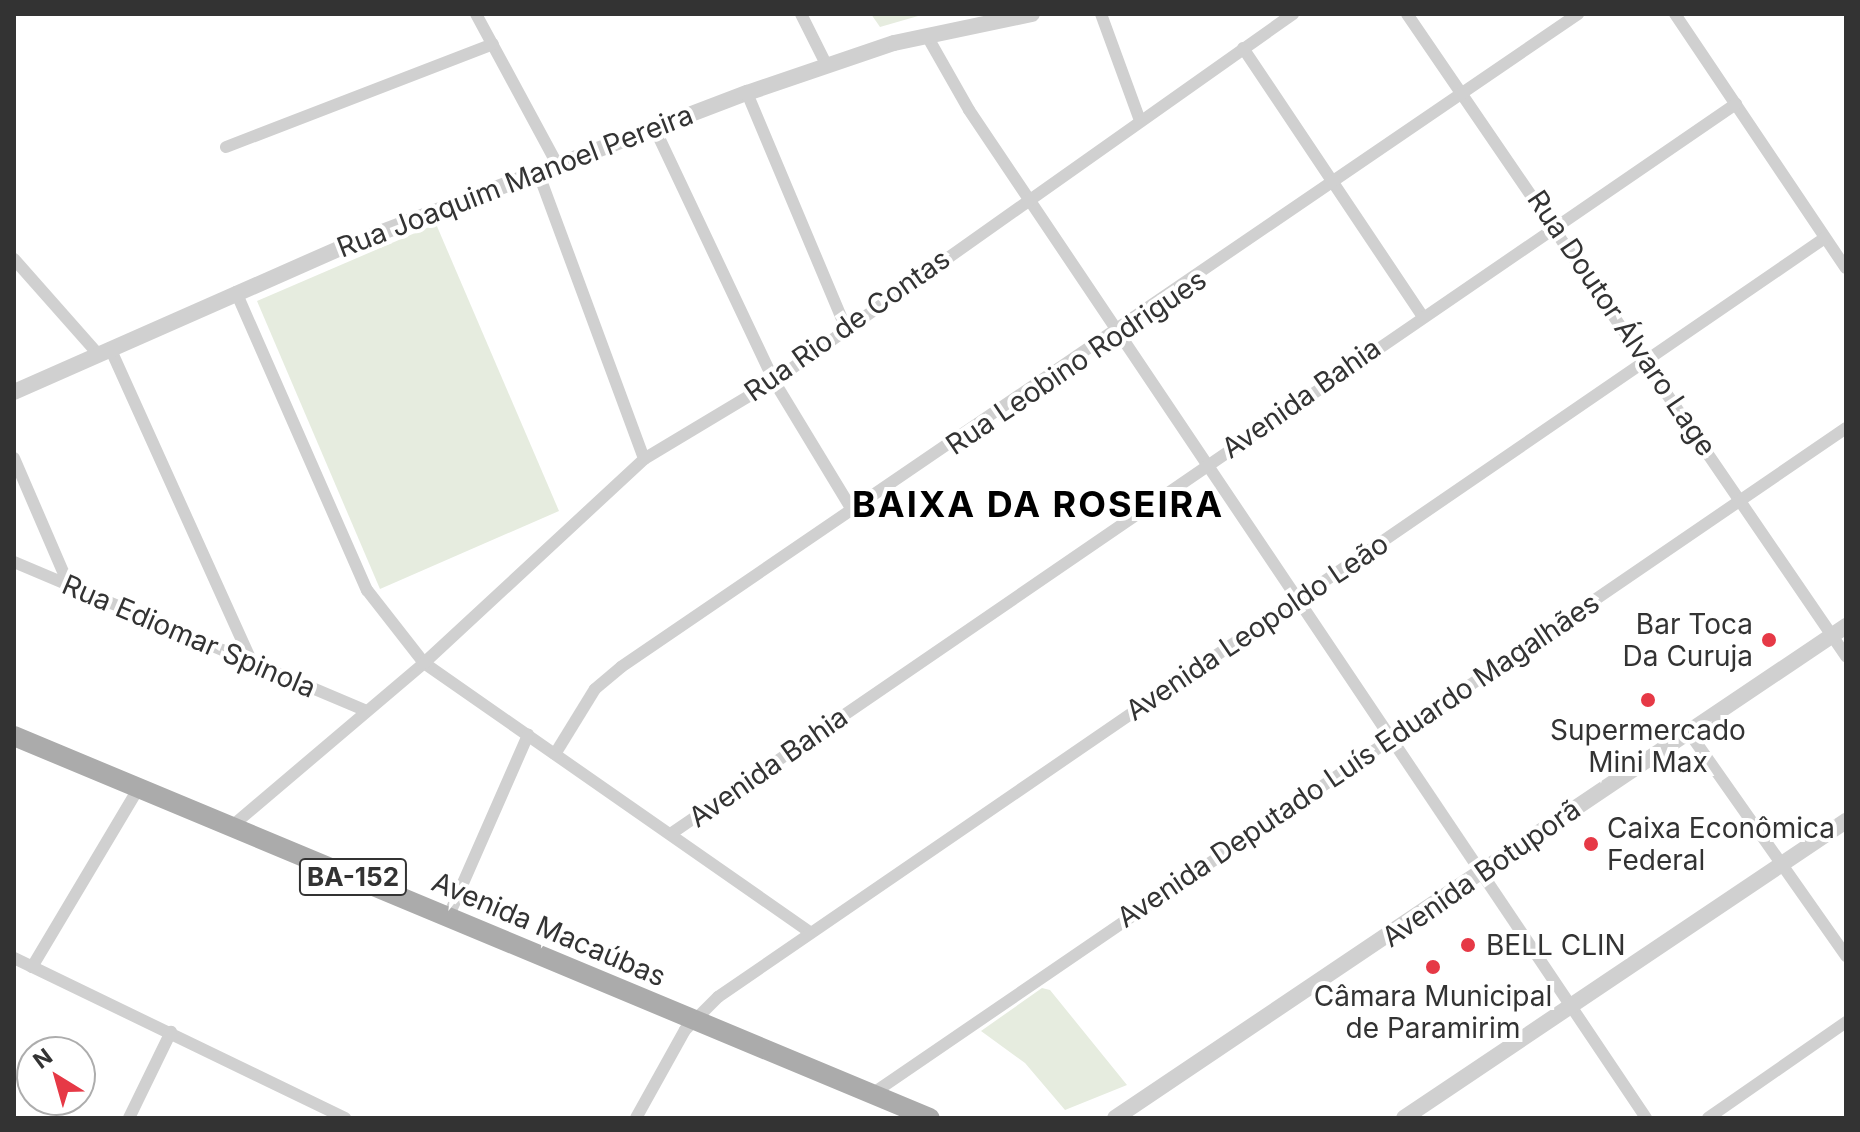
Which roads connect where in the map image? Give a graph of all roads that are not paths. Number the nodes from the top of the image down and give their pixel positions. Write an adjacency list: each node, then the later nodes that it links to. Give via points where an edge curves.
1 (476, 14): 10 (street)
2 (801, 14): 12 (street)
3 (1101, 14): 16 (street)
4 (1293, 14): 11 (street, Rua Rio de Contas)
5 (1407, 14): 14 (street, Rua Doutor Álvaro Lage)
6 (1578, 14): 14 (street, Rua Leobino Rodrigues)
7 (1675, 14): 15 (street)
8 (1023, 15): 9 (street, Rua Joaquim Manoel Pereira)
9 (927, 36): 12 (street, Rua Joaquim Manoel Pereira); 22 (street)
10 (493, 44): 18 (street); 19 (street)
11 (1243, 48): 16 (street, Rua Rio de Contas); 21 (street)
12 (827, 66): 13 (street, Rua Joaquim Manoel Pereira)
13 (747, 93): 17 (street, Rua Joaquim Manoel Pereira); 29 (street)
14 (1464, 95): 21 (street, Rua Leobino Rodrigues); 23 (street, Rua Doutor Álvaro Lage)
15 (1736, 104): 23 (street, Avenida Bahia); 24 (street)
16 (1139, 118): 22 (street, Rua Rio de Contas)
17 (654, 127): 19 (street, Rua Joaquim Manoel Pereira); 33 (street)
18 (226, 147)
19 (557, 164): 20 (street, Rua Joaquim Manoel Pereira)
20 (538, 172): 27 (street, Rua Joaquim Manoel Pereira); 37 (street)
21 (1335, 184): 28 (street); 30 (street, Rua Leobino Rodrigues)
22 (1027, 197): 29 (street, Rua Rio de Contas); 30 (street)
23 (1556, 226): 28 (street, Avenida Bahia); 32 (street, Rua Doutor Álvaro Lage)
24 (1825, 238): 26 (street); 32 (street, Avenida Leopoldo Leão)
25 (14, 259): 31 (street)
26 (1846, 268)
27 (236, 292): 31 (street, Rua Joaquim Manoel Pereira); 47 (street, via 367,590)
28 (1422, 315): 38 (street, Avenida Bahia)
29 (846, 329): 33 (street, Rua Rio de Contas)
30 (1120, 333): 38 (street); 40 (street, Rua Leobino Rodrigues)
31 (104, 351): 34 (street, Rua Joaquim Manoel Pereira); 46 (street)
32 (1649, 361): 39 (street, Rua Doutor Álvaro Lage); 43 (street, Avenida Leopoldo Leão)
33 (774, 381): 37 (street, Rua Rio de Contas); 40 (street)
34 (14, 392)
35 (1846, 428): 39 (street, Avenida Deputado Luís Eduardo Magalhães)
36 (14, 458): 42 (street)
37 (644, 459): 47 (street, Rua Rio de Contas)
38 (1207, 463): 43 (street); 57 (street, Avenida Bahia)
39 (1741, 497): 44 (street, Rua Doutor Álvaro Lage); 52 (street, Avenida Deputado Luís Eduardo Magalhães)
40 (854, 513): 53 (street, Rua Leobino Rodrigues, via 607,678)
41 (14, 562): 42 (street, Rua Ediomar Spinola)
42 (69, 586): 46 (street, Rua Ediomar Spinola)
43 (1298, 598): 52 (street); 61 (street, Avenida Leopoldo Leão)
44 (1839, 630): 45 (street, Rua Doutor Álvaro Lage); 49 (street, Avenida Botuporã)
45 (1846, 656)
46 (251, 660): 48 (street, Rua Ediomar Spinola)
47 (424, 663): 48 (street, Rua Rio de Contas); 50 (street)
48 (365, 710): 56 (street, Rua Rio de Contas)
49 (1688, 731): 58 (street); 59 (street, Avenida Botuporã)
50 (528, 735): 53 (street); 60 (street)
51 (14, 736): 54 (main road, Avenida Macaúbas / BA-152)
52 (1389, 738): 59 (street); 69 (street, Avenida Deputado Luís Eduardo Magalhães)
53 (555, 754): 57 (street)
54 (138, 789): 56 (main road, Avenida Macaúbas / BA-152); 64 (street)
55 (1846, 821): 58 (street)
56 (232, 826): 60 (main road, Avenida Macaúbas / BA-152)
57 (672, 833): 61 (street)
58 (1783, 863): 62 (street); 65 (street)
59 (1480, 873): 65 (street); 70 (street, Avenida Botuporã)
60 (449, 915): 66 (main road, Avenida Macaúbas / BA-152)
61 (809, 932): 66 (street, Avenida Leopoldo Leão)
62 (1846, 956)
63 (14, 958): 64 (street)
64 (32, 967): 68 (street)
65 (1569, 1007): 76 (street); 77 (street)
66 (692, 1020): 69 (main road, Avenida Macaúbas / BA-152); 73 (street)
67 (1846, 1022): 78 (street)
68 (171, 1032): 71 (street); 72 (street)
69 (872, 1094): 74 (main road, Avenida Macaúbas / BA-152)
70 (1137, 1112): 75 (street, Avenida Botuporã)
71 (129, 1118)
72 (345, 1118)
73 (636, 1118)
74 (930, 1118)
75 (1115, 1118)
76 (1404, 1118)
77 (1646, 1118)
78 (1708, 1118)

